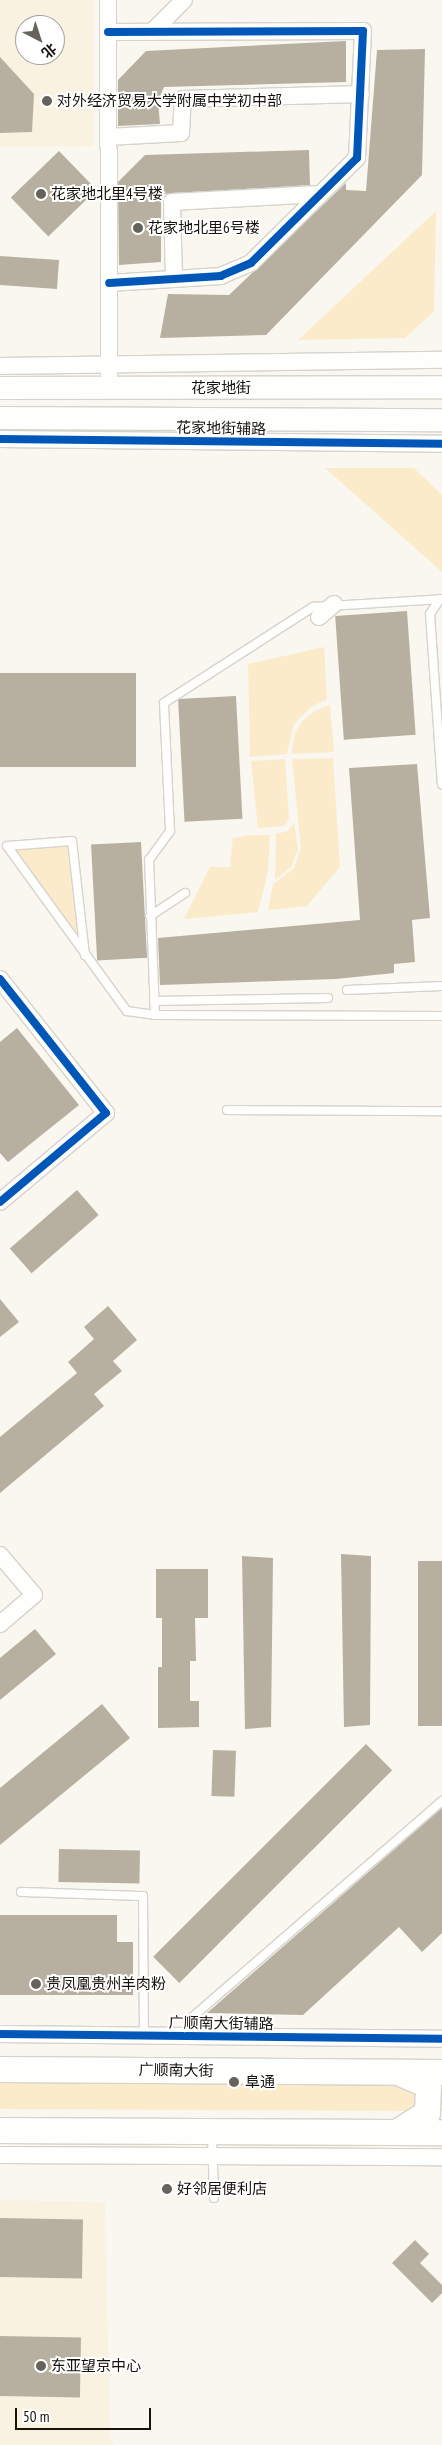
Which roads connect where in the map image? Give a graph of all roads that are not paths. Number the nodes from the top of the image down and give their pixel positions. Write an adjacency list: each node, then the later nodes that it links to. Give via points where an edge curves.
1 (108, 0): 3 (street)
2 (184, 0): 4 (street)
3 (108, 32): 4 (street); 6 (street)
4 (152, 32): 5 (street, via 363,31)
5 (361, 94): 6 (street, via 183,99 181,133); 7 (street, via 357,158)
6 (108, 137): 9 (street)
7 (320, 194): 8 (street, via 251,263 220,276); 8 (street, via 172,202)
8 (174, 279): 9 (street)
9 (109, 283): 11 (street)
10 (442, 360): 11 (street)
11 (109, 365): 12 (street); 15 (street)
12 (0, 366)
13 (442, 387): 15 (main road, 花家地街)
14 (0, 388): 15 (main road, 花家地街)
15 (108, 388)
16 (0, 418): 17 (main road, 花家地街)
17 (442, 420)
18 (0, 439): 19 (street, 花家地街辅路)
19 (442, 444)
20 (441, 599): 21 (lane); 23 (lane, via 430,614)
21 (334, 604): 22 (street); 25 (lane, via 313,607 164,703 170,831 149,860)
22 (319, 617)
23 (442, 785)
24 (185, 893): 25 (lane)
25 (150, 916): 31 (lane)
26 (85, 958): 26 (lane, via 63,926 7,846 72,841); 32 (lane, via 127,1011)
27 (0, 979): 36 (street, via 106,1113)
28 (442, 986): 29 (lane)
29 (347, 990)
30 (328, 998): 31 (lane)
31 (154, 1001): 32 (lane)
32 (155, 1015): 33 (lane)
33 (442, 1016)
34 (227, 1110): 35 (lane)
35 (442, 1111)
36 (0, 1202)
37 (0, 1555): 38 (street, via 34,1595)
38 (0, 1624)
39 (442, 1801): 43 (lane, via 189,2020)
40 (21, 1892): 42 (lane, via 143,1896)
41 (0, 2034): 42 (street, 广顺南大街辅路)
42 (144, 2036): 43 (street, 广顺南大街辅路)
43 (189, 2036): 44 (street, 广顺南大街辅路)
44 (442, 2039)
45 (0, 2069): 46 (main road, 广顺南大街)
46 (396, 2072): 47 (main road, 广顺南大街); 50 (main road, via 428,2085 427,2113)
47 (442, 2072)
48 (0, 2130): 49 (main road)
49 (212, 2131): 50 (main road); 53 (lane)
50 (396, 2132): 51 (main road)
51 (442, 2132)
52 (0, 2155): 53 (street)
53 (212, 2156): 54 (street); 55 (lane)
54 (442, 2157)
55 (214, 2198)

